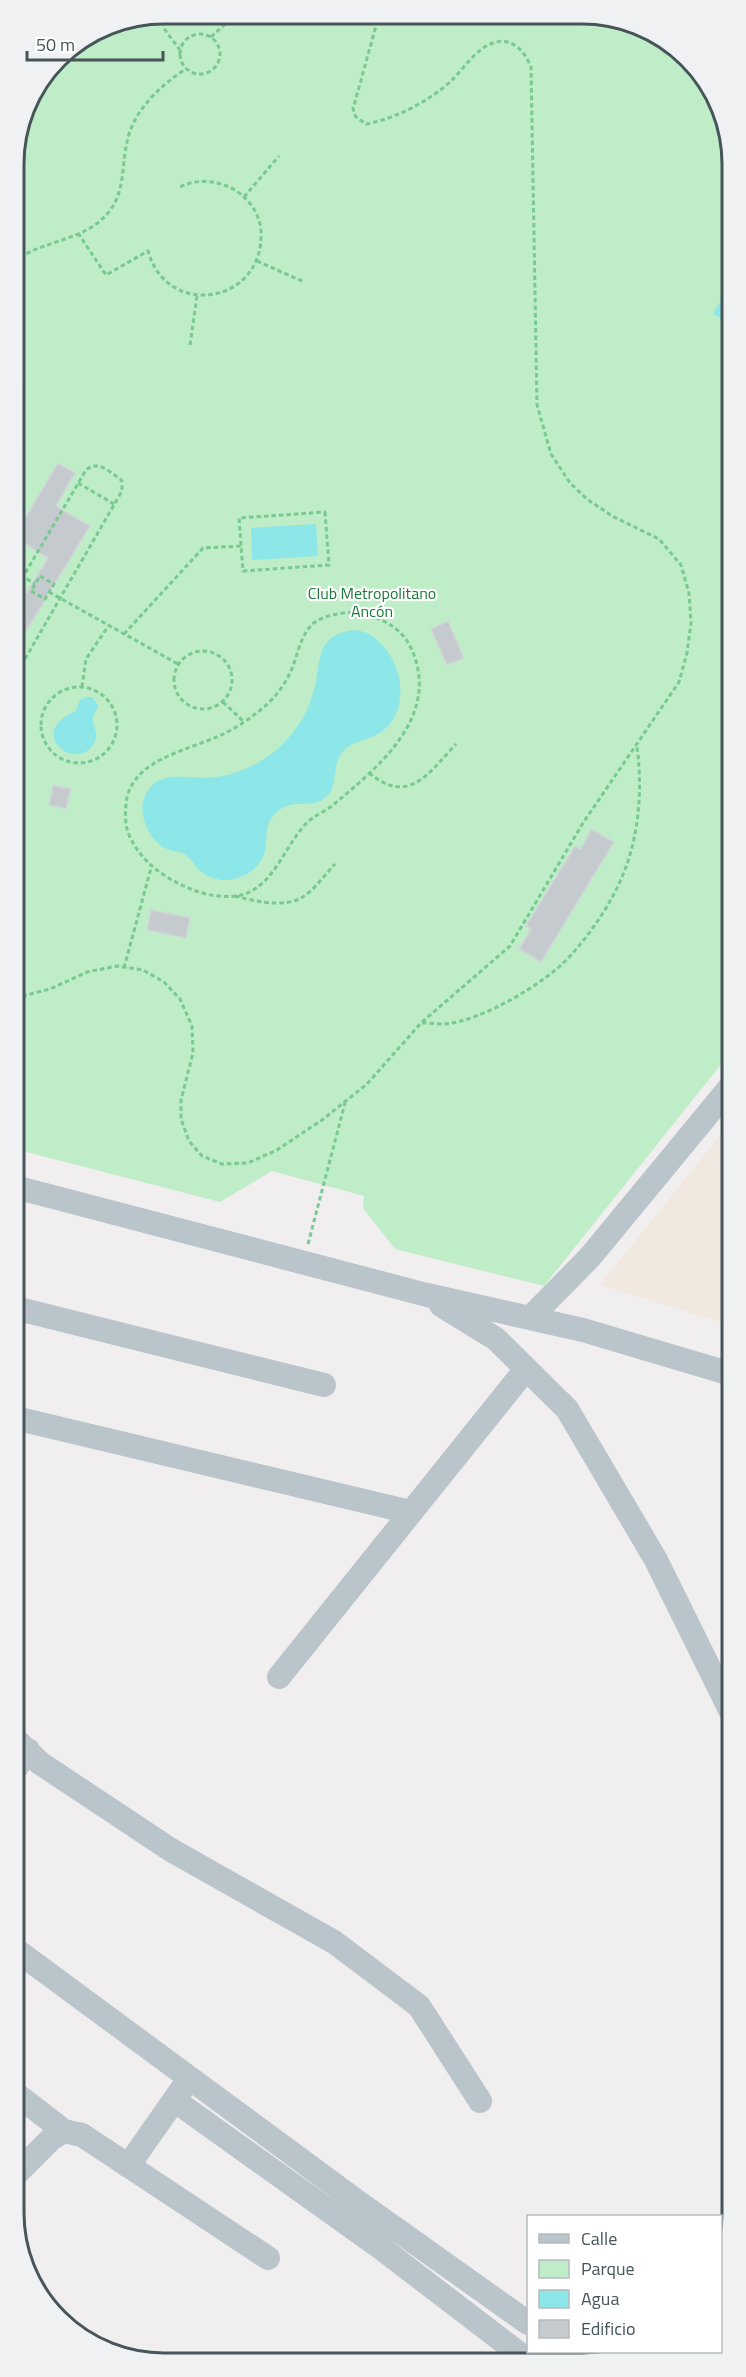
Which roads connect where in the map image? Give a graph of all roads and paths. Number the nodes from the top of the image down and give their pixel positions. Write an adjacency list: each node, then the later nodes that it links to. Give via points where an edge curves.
1 (164, 24): 5 (path)
2 (226, 24): 4 (path)
3 (377, 24): 32 (path, via 353,109 366,124 382,121 420,103 495,42 515,44 526,53 531,67 537,405 543,431 551,454 570,483 612,516 659,539 681,565 690,593 691,623 679,682)
4 (212, 37): 5 (path, via 192,35); 6 (path, via 220,54 216,66 198,74)
5 (180, 50): 6 (path)
6 (186, 69): 10 (path, via 168,80 139,114 128,136 116,202 96,225)
7 (279, 156): 9 (path)
8 (178, 188): 9 (path, via 206,181 226,185)
9 (244, 197): 12 (path, via 254,208 260,225 262,244)
10 (78, 233): 11 (path); 14 (path, via 106,275 148,251 163,279 179,290)
11 (24, 256)
12 (257, 261): 13 (path); 14 (path, via 247,277 233,288 215,295)
13 (304, 282)
14 (197, 295): 15 (path)
15 (190, 345)
16 (78, 483): 17 (path); 17 (path, via 89,467 100,466 122,481 122,491); 19 (path)
17 (114, 504): 23 (path)
18 (241, 546): 18 (path, via 243,571 329,565 325,512 239,518); 25 (path, via 203,548)
19 (24, 574)
20 (24, 577): 21 (path)
21 (35, 584): 22 (path, via 31,591 45,599); 22 (path, via 39,576 54,584)
22 (49, 592): 23 (path)
23 (60, 598): 24 (path); 26 (path)
24 (109, 625): 25 (path); 28 (path, via 86,660)
25 (124, 634): 27 (path)
26 (24, 661)
27 (178, 664): 29 (path, via 173,680 186,704 205,709); 29 (path, via 196,651 223,658 229,666 232,685)
28 (82, 687): 28 (path, via 54,695 41,718 41,731 53,754 76,763 88,762 109,749 117,727 111,704 103,695)
29 (223, 702): 30 (path)
30 (244, 723): 33 (path, via 279,692 315,622 354,612 386,621 412,647 419,687 412,721); 35 (path, via 140,772 126,800 126,828 141,857)
31 (456, 744): 33 (path, via 414,786 387,784)
32 (637, 744): 39 (path, via 583,823 510,946); 39 (path, via 638,816 627,864 615,893 586,937 550,973 500,1006 447,1024)
33 (369, 772): 36 (path, via 310,820 263,882 245,894)
34 (335, 864): 36 (path, via 302,898 291,902)
35 (151, 867): 36 (path, via 203,893); 37 (path)
36 (233, 896)
37 (124, 968): 38 (path, via 87,972); 41 (path, via 143,970 164,982 180,999 192,1026 193,1053 181,1100 181,1119 189,1141 202,1156 222,1164 248,1162 277,1150)
38 (24, 996)
39 (421, 1023): 41 (path, via 367,1084)
40 (722, 1097): 46 (street, via 590,1257)
41 (346, 1101): 43 (path)
42 (24, 1189): 43 (street)
43 (303, 1263): 44 (street)
44 (423, 1294): 46 (street); 47 (street, via 496,1339)
45 (24, 1310): 49 (street)
46 (530, 1318): 48 (street)
47 (526, 1369): 51 (street); 53 (street, via 567,1409 656,1560)
48 (722, 1371)
49 (324, 1385)
50 (24, 1420): 51 (street)
51 (410, 1512): 52 (street)
52 (279, 1677)
53 (722, 1694)
54 (24, 1755): 59 (street, via 171,1850 334,1942 419,2006)
55 (24, 1956): 56 (street)
56 (190, 2079): 58 (street); 64 (street)
57 (24, 2100): 60 (street)
58 (174, 2100): 62 (street); 65 (street, via 381,2248)
59 (480, 2101)
60 (64, 2131): 61 (street); 62 (street, via 82,2135)
61 (24, 2166)
62 (128, 2166): 63 (street)
63 (268, 2258)
64 (526, 2322): 66 (street)
65 (518, 2353)
66 (525, 2353)

